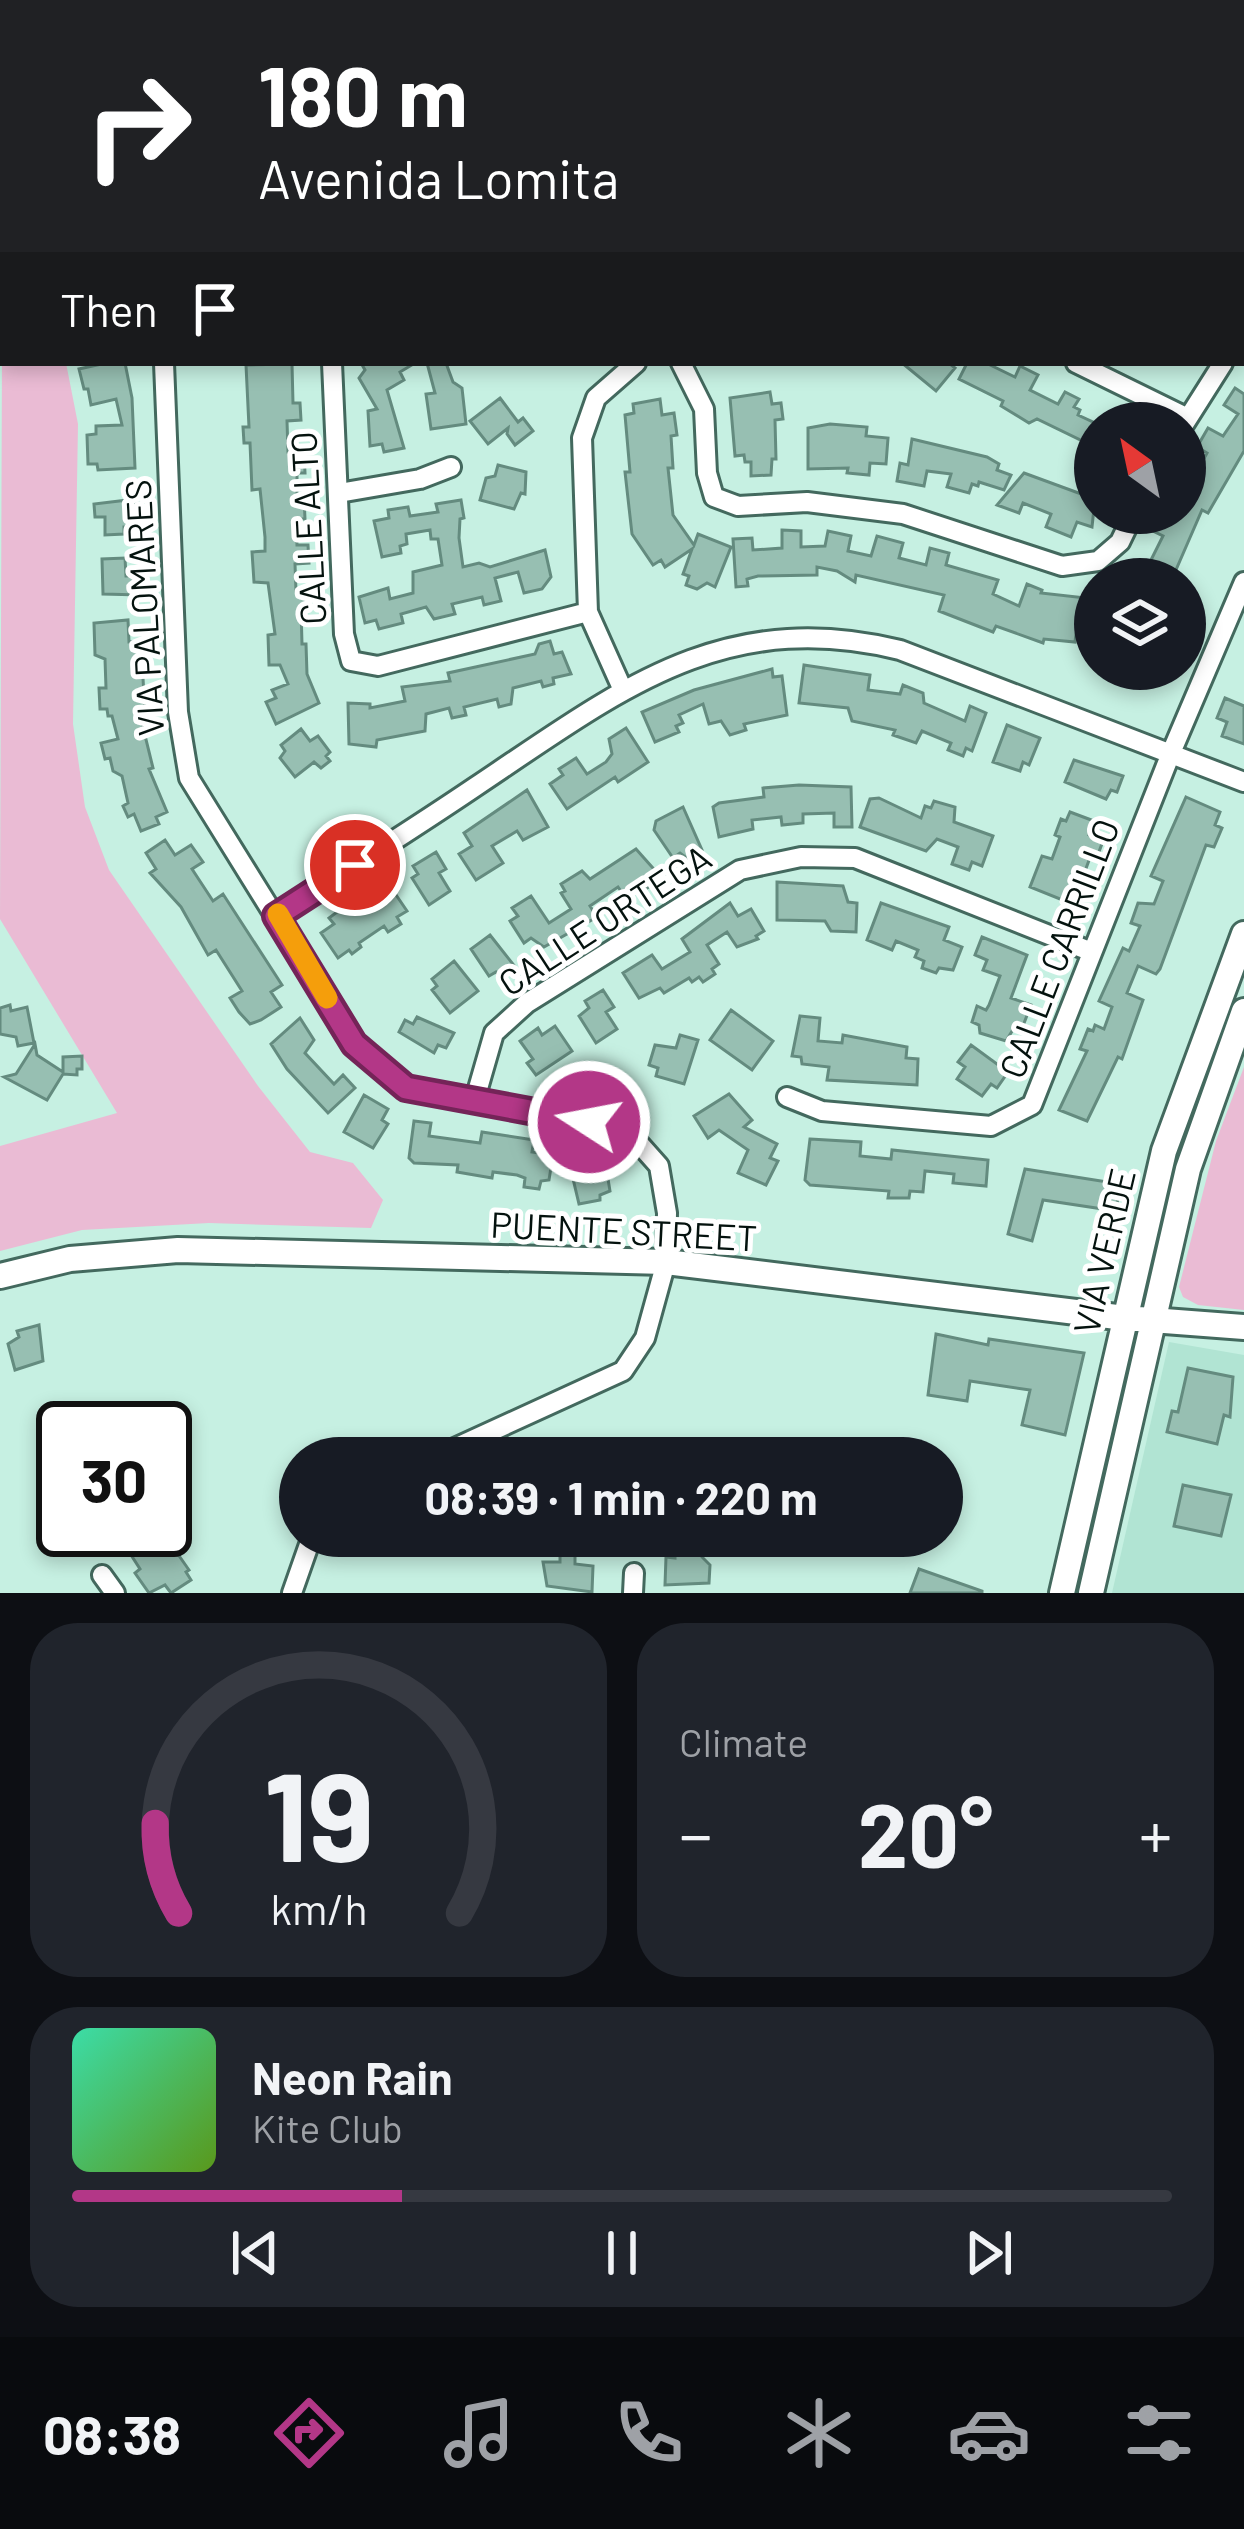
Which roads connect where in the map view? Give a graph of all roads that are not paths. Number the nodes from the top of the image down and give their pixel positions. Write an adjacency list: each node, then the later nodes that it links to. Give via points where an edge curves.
1 (164, 366): 17 (street, VIA PALOMARES, via 178,712 189,778)
2 (332, 366): 10 (street, CALLE ALTO)
3 (633, 366): 13 (street, via 596,398 582,438)
4 (682, 366): 11 (street, via 704,409 714,497 738,506 807,502 903,514 1062,566 1098,561)
5 (1082, 366): 7 (street)
6 (1221, 366): 8 (street)
7 (1152, 402)
8 (1198, 402)
9 (452, 467): 10 (street)
10 (339, 493): 13 (street, CALLE ALTO, via 351,661 378,666)
11 (1124, 534)
12 (1244, 582): 15 (street, CALLE CARRILLO)
13 (587, 612): 14 (street)
14 (622, 688): 15 (street, via 700,655 779,637 847,637); 17 (street)
15 (1171, 753): 16 (street); 19 (street, CALLE CARRILLO)
16 (1244, 782)
17 (276, 916): 22 (street, VIA PALOMARES, via 354,1044 406,1088)
18 (1244, 934): 25 (main road, VIA VERDE, via 1164,1150)
19 (1092, 952): 21 (street, CALLE CARRILLO, via 1032,1105 991,1126 822,1112); 22 (street, CALLE ORTEGA, via 855,859 801,856 740,870 526,1003 494,1033)
20 (1244, 1011): 26 (main road, VIA VERDE, via 1189,1169)
21 (787, 1097)
22 (475, 1099): 23 (street, VIA PALOMARES, via 627,1130 659,1166)
23 (667, 1262): 24 (main road, PUENTE STREET, via 178,1250 70,1259); 25 (main road, PUENTE STREET); 28 (street, VIA PALOMARES, via 645,1338 622,1371)
24 (0, 1276)
25 (1125, 1318): 26 (main road, PUENTE STREET); 33 (main road, VIA VERDE)
26 (1152, 1320): 27 (main road, PUENTE STREET); 34 (main road, VIA VERDE)
27 (1244, 1327)
28 (479, 1437)
29 (305, 1557): 32 (street)
30 (102, 1575): 31 (street)
31 (115, 1593)
32 (292, 1593)
33 (1062, 1593)
34 (1091, 1593)

